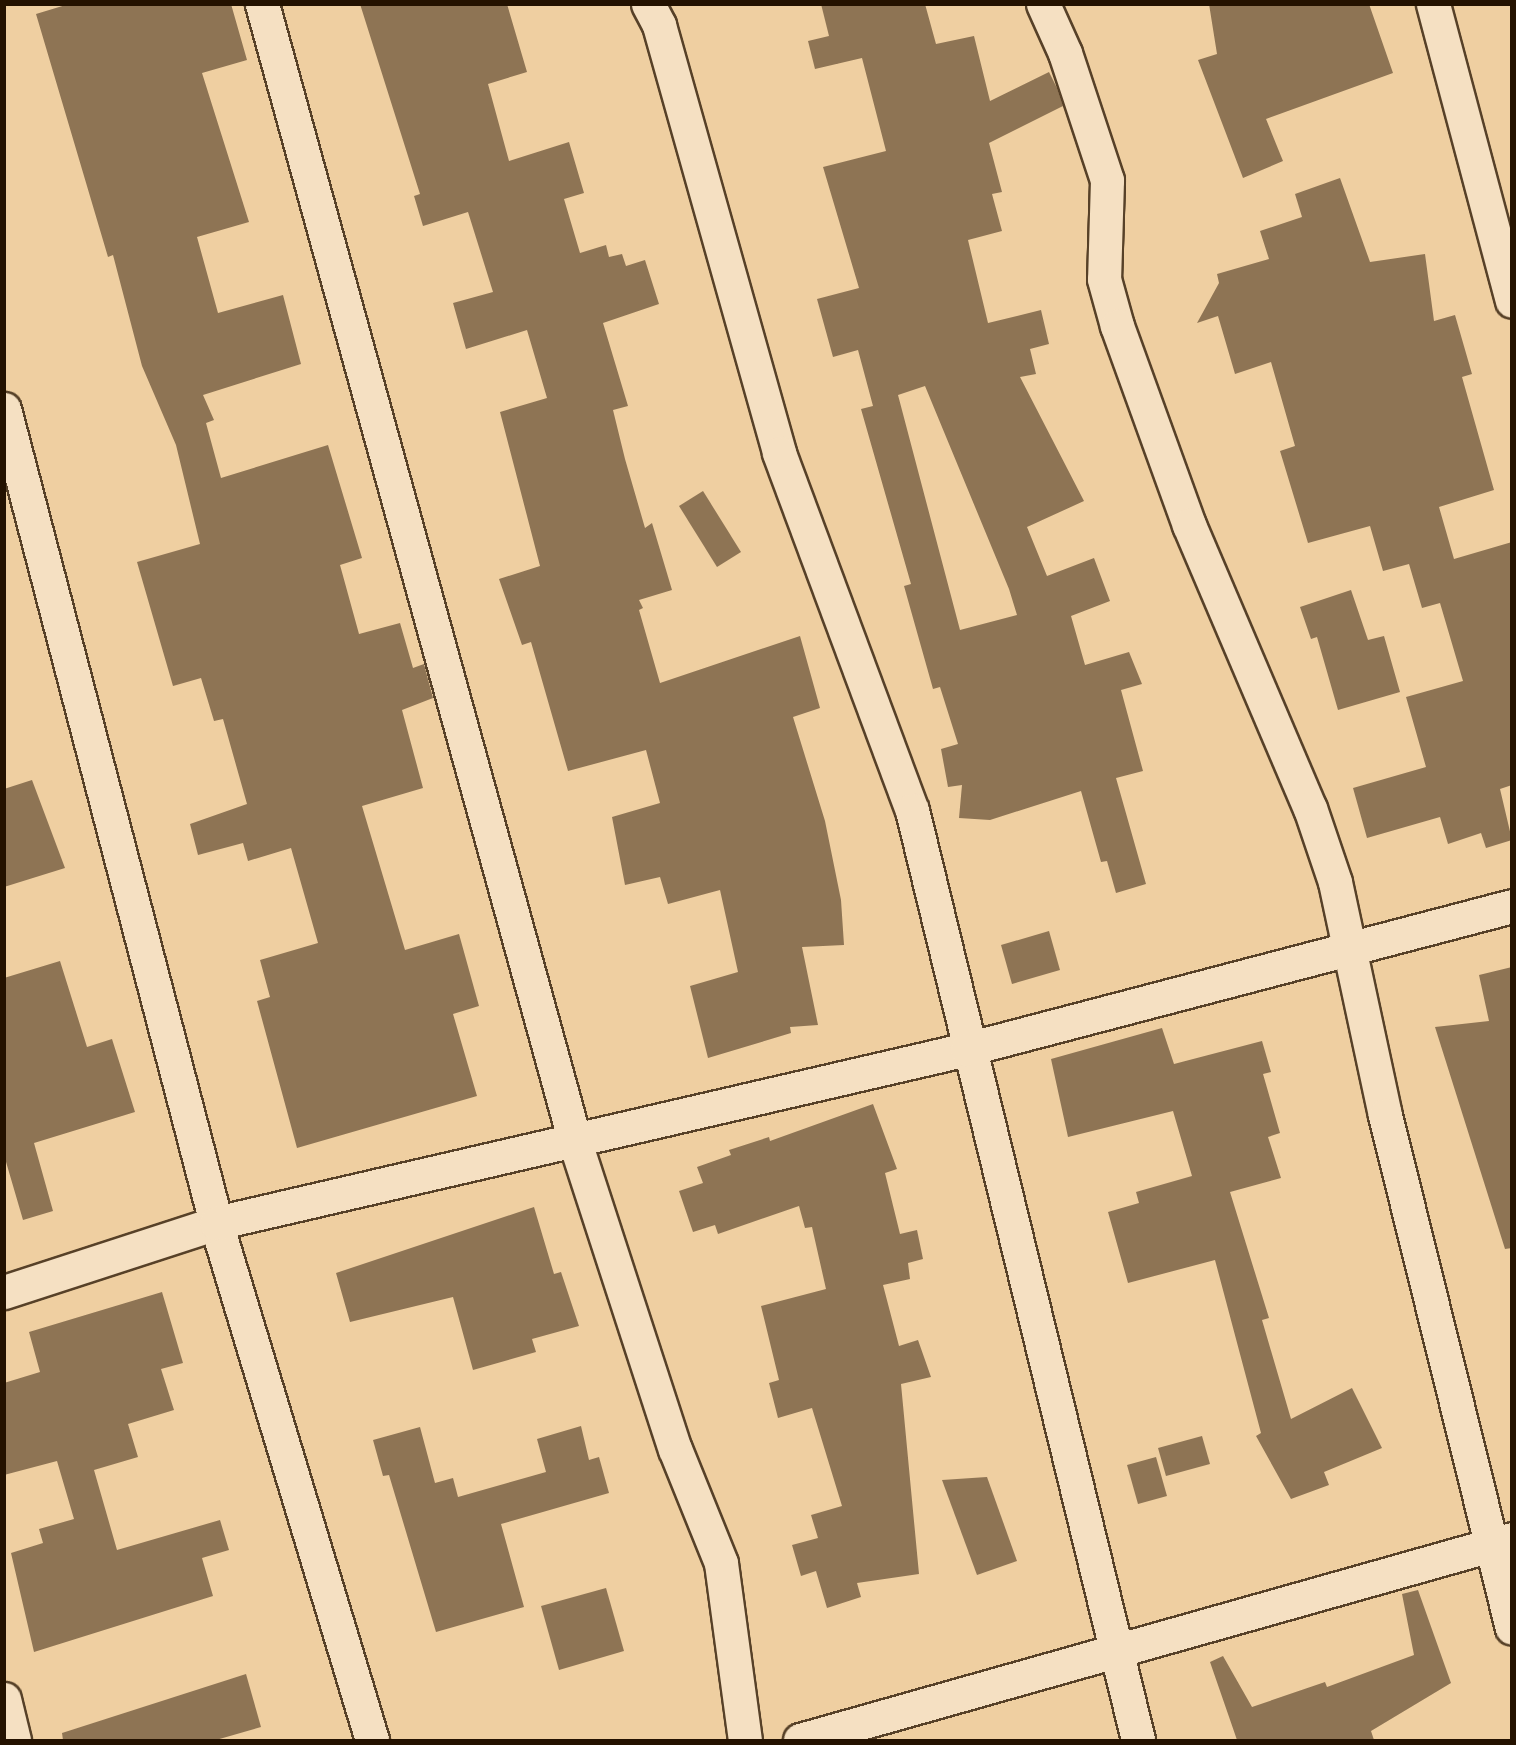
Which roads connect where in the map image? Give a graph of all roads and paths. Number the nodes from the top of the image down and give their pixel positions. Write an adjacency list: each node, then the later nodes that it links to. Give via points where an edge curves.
1 (262, 4): 10 (street)
2 (648, 4): 9 (street, via 779,453 912,810)
3 (1043, 4): 8 (street, via 1065,53 1107,180 1104,279 1117,326 1189,525 1310,808)
4 (1433, 4): 5 (street)
5 (1512, 301)
6 (4, 410): 11 (street)
7 (1512, 906): 8 (street)
8 (1351, 952): 9 (street); 13 (street)
9 (967, 1049): 10 (street); 15 (street)
10 (575, 1142): 11 (street); 19 (street, via 675,1449 721,1563)
11 (216, 1223): 12 (street); 18 (street)
12 (4, 1292)
13 (1500, 1542): 14 (street); 15 (street)
14 (1512, 1628)
15 (1116, 1651): 20 (street); 21 (street)
16 (4, 1699): 17 (street)
17 (14, 1740)
18 (372, 1740)
19 (745, 1740)
20 (800, 1740)
21 (1138, 1740)

